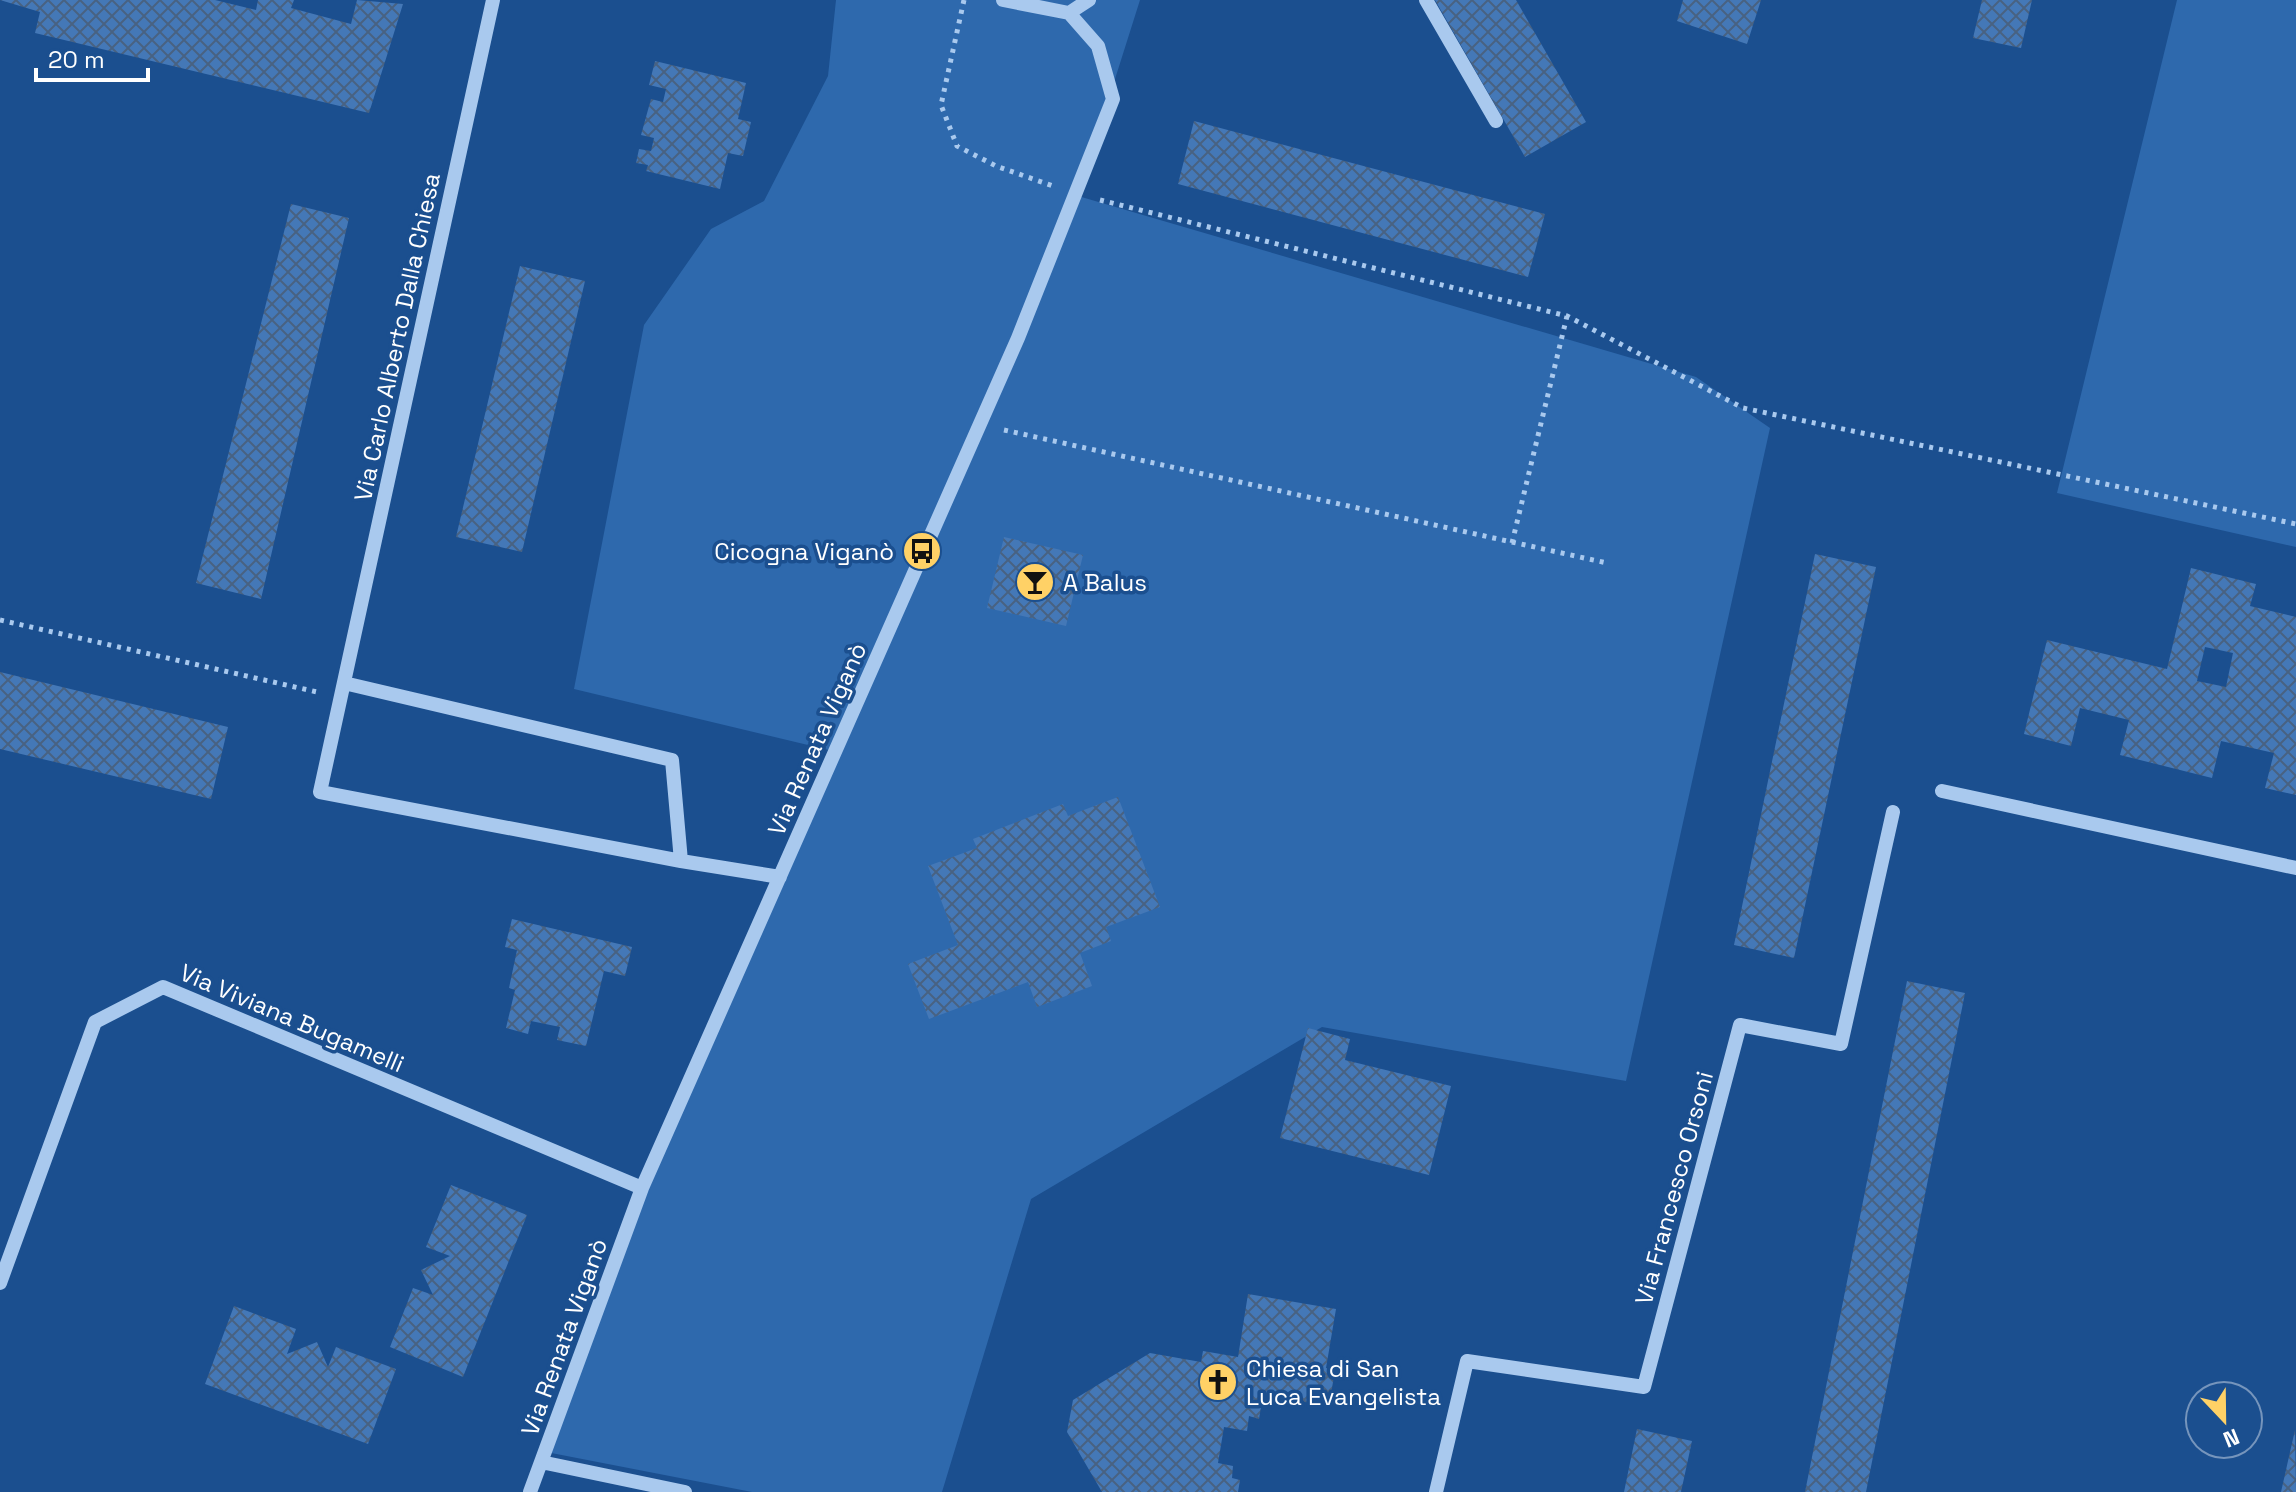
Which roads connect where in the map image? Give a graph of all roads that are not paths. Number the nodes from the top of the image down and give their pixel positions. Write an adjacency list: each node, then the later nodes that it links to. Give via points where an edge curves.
1 (493, 0): 7 (street, Via Carlo Alberto Dalla Chiesa)
2 (1003, 0): 5 (street)
3 (1089, 0): 5 (street)
4 (1426, 0): 6 (street)
5 (1069, 13): 12 (street, Via Renata Viganò, via 1098,46 1113,99 979,425)
6 (1496, 121)
7 (342, 690): 10 (street, via 672,760); 10 (street, Via Carlo Alberto Dalla Chiesa, via 320,792)
8 (1942, 791): 11 (street)
9 (1893, 812): 18 (street, Via Francesco Orsoni, via 1841,1044 1740,1025 1644,1387 1467,1361)
10 (681, 861): 12 (street, Via Carlo Alberto Dalla Chiesa)
11 (2296, 868)
12 (780, 877): 13 (street, Via Renata Viganò)
13 (642, 1188): 14 (street, Via Viviana Bugamelli, via 163,987 95,1022); 15 (street, Via Renata Viganò)
14 (0, 1283)
15 (541, 1462): 16 (street, Via Renata Viganò); 17 (street)
16 (530, 1492)
17 (685, 1492)
18 (1436, 1492)

